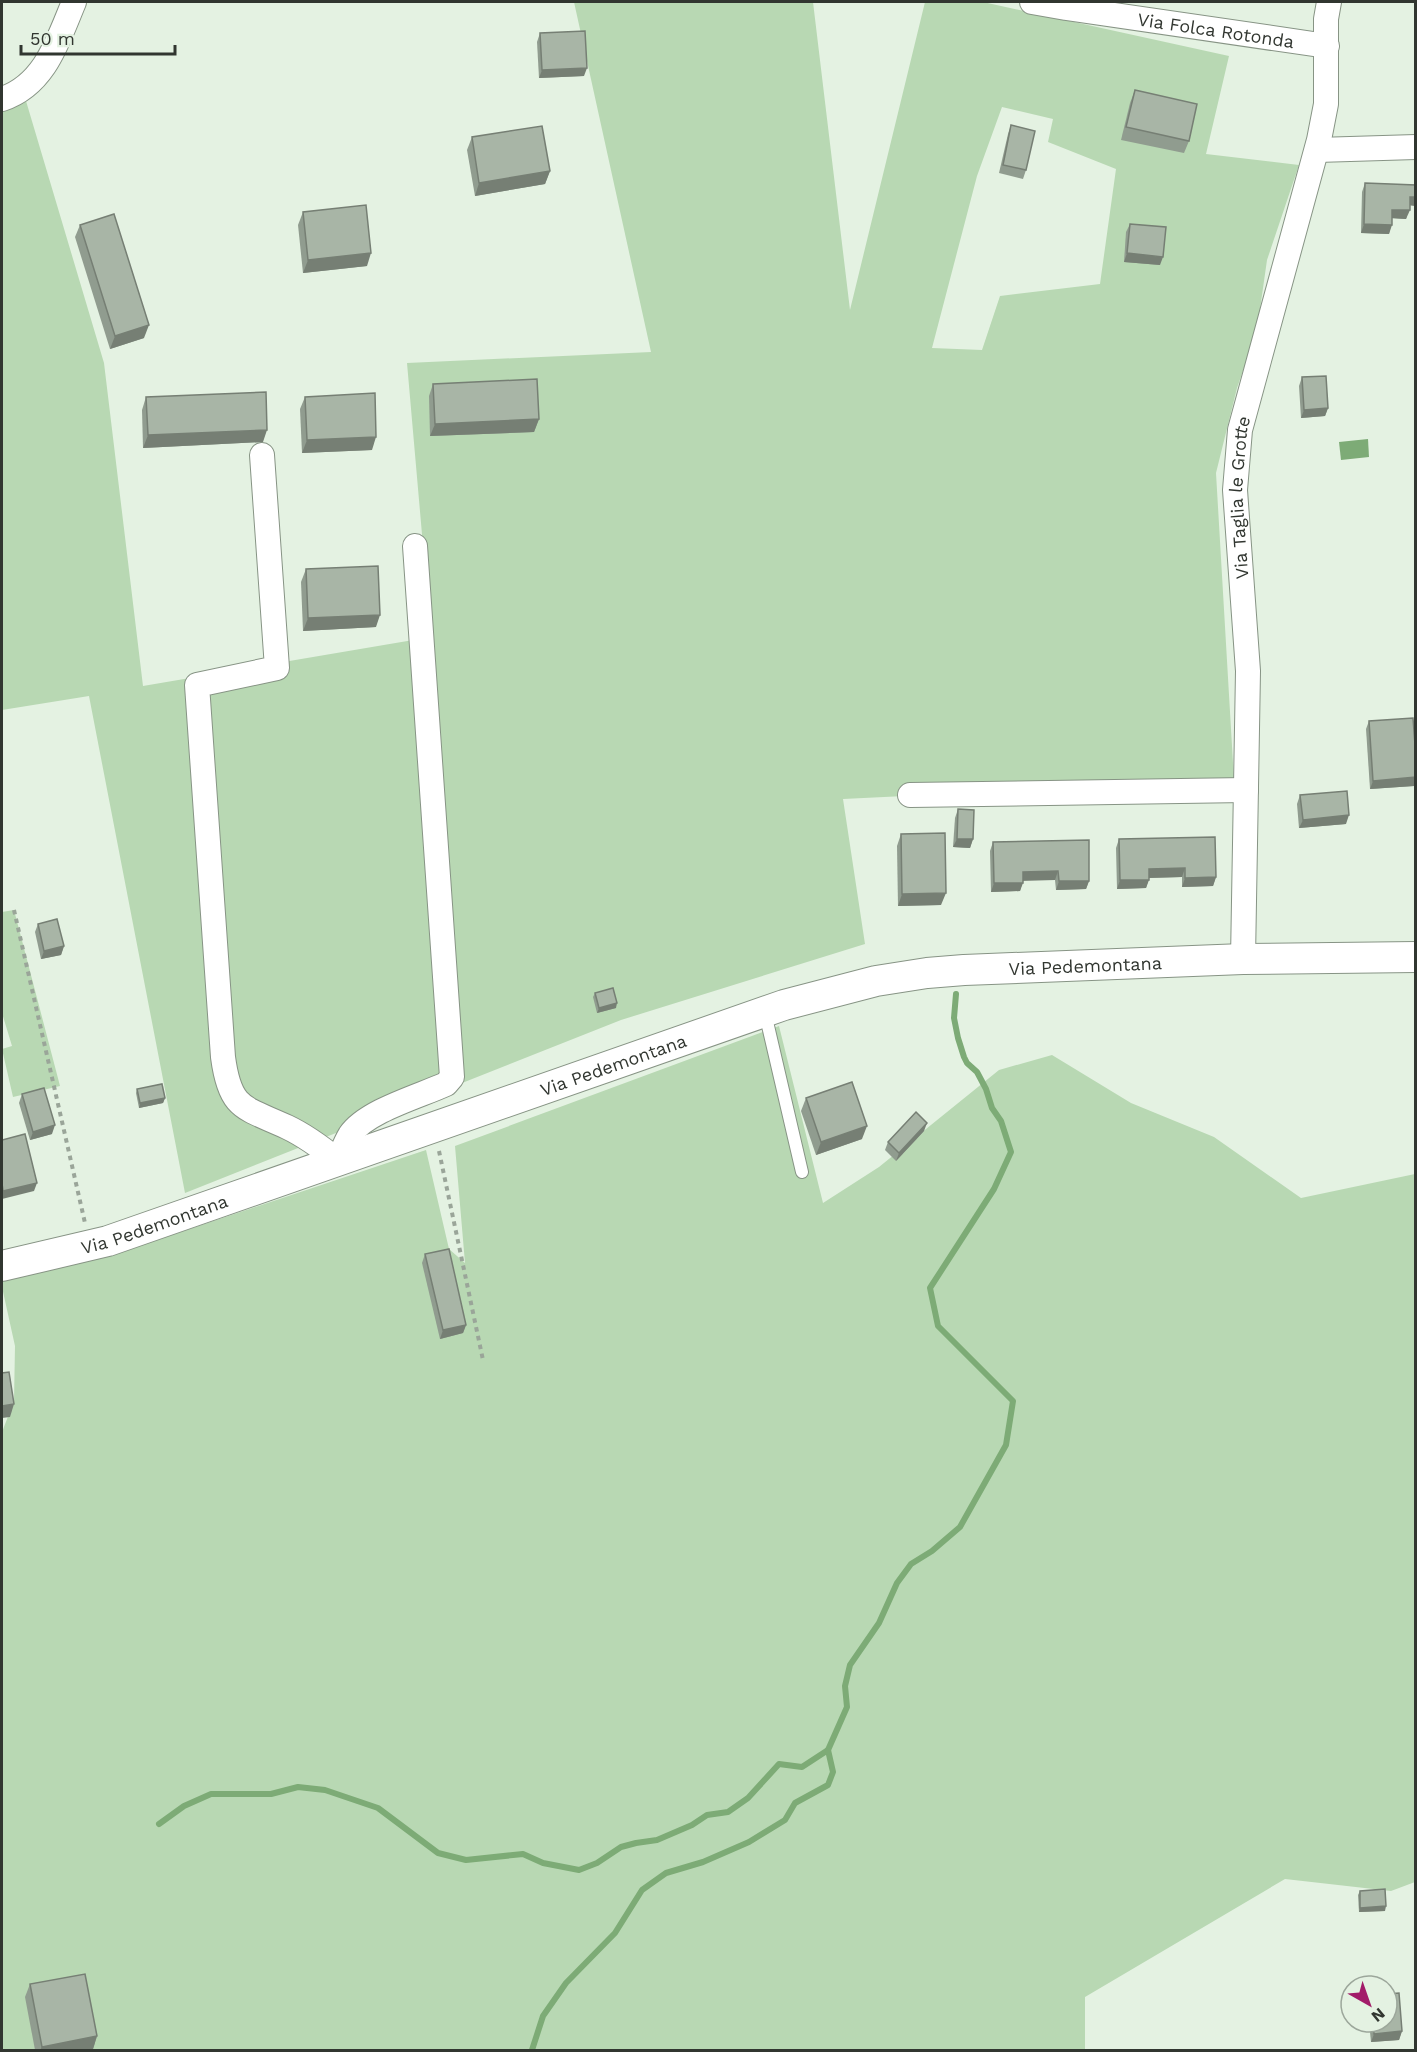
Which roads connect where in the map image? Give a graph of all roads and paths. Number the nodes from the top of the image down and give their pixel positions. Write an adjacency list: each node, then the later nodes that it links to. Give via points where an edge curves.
1 (74, 2): 5 (street, via 48,61 16,95)
2 (1032, 2): 4 (street, Via Folca Rotonda)
3 (1329, 2): 4 (street, Via Taglia le Grotte)
4 (1327, 46): 7 (street, Via Taglia le Grotte, via 1326,104)
5 (2, 99)
6 (1416, 147): 7 (street)
7 (1317, 150): 10 (street, Via Taglia le Grotte, via 1240,430 1235,490 1248,671)
8 (262, 455): 17 (street, via 277,668 197,685 223,1057 231,1091 243,1107 304,1136)
9 (415, 546): 17 (street, via 452,1077 446,1084 358,1126)
10 (1246, 790): 11 (street); 14 (street, Via Taglia le Grotte)
11 (910, 795)
12 (14, 910): 19 (path)
13 (1416, 957): 14 (street, Via Pedemontana)
14 (1243, 959): 15 (street, Via Pedemontana, via 927,973 861,984)
15 (765, 1011): 16 (street, Via Pedemontana); 18 (lane)
16 (434, 1127): 17 (street, Via Pedemontana); 21 (path)
17 (338, 1161): 19 (street, Via Pedemontana)
18 (801, 1172)
19 (90, 1246): 20 (street, Via Pedemontana)
20 (2, 1266)
21 (483, 1360)

